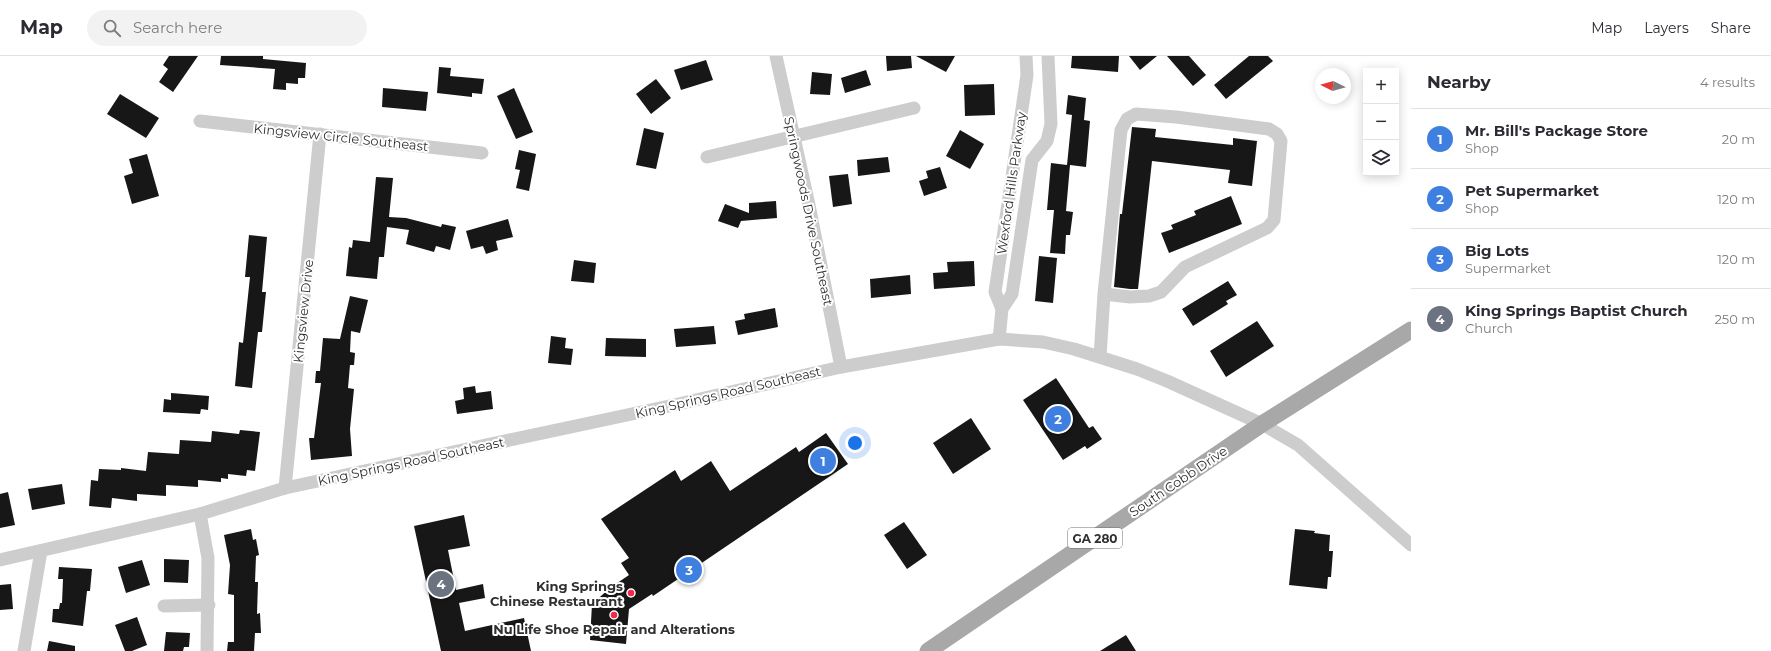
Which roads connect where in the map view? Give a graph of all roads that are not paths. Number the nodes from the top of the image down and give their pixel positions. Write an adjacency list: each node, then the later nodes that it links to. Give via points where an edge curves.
1 (776, 56): 7 (street, Springwoods Drive Southeast)
2 (1026, 56): 10 (street, Wexford Hills Parkway, via 1027,75)
3 (1048, 56): 11 (street, Wexford Hills Parkway, via 1051,124 1048,141 1032,160)
4 (914, 108): 7 (street)
5 (200, 121): 6 (street, Kingsview Circle Southeast)
6 (320, 134): 8 (street, Kingsview Circle Southeast); 19 (street, Kingsview Drive)
7 (794, 137): 9 (street); 17 (street, Springwoods Drive Southeast)
8 (482, 152)
9 (707, 157)
10 (1007, 213): 11 (street); 13 (street, Wexford Hills Parkway, via 995,292)
11 (1024, 215): 13 (street, Wexford Hills Parkway, via 1012,294)
12 (1104, 294): 12 (street, via 1130,297 1149,296 1161,292 1185,267 1267,228 1274,220 1281,141 1277,134 1270,129 1176,117 1136,114 1127,119 1121,130); 16 (street)
13 (1002, 309): 15 (street, Wexford Hills Parkway)
14 (1411, 330): 18 (main road, South Cobb Drive / GA 280)
15 (1000, 339): 16 (street, King Springs Road Southeast, via 1043,342); 17 (street, King Springs Road Southeast)
16 (1100, 357): 18 (street, King Springs Road Southeast, via 1167,381)
17 (841, 366): 19 (street, King Springs Road Southeast)
18 (1262, 424): 21 (street, King Springs Road Southeast, via 1298,445); 28 (main road, South Cobb Drive / GA 280)
19 (285, 488): 20 (street, King Springs Road Southeast)
20 (200, 514): 22 (street, King Springs Road Southeast); 25 (street, via 208,558)
21 (1411, 545)
22 (41, 551): 23 (street, King Springs Road Southeast); 26 (street)
23 (0, 560)
24 (164, 606): 25 (street)
25 (209, 606): 27 (street)
26 (24, 651)
27 (207, 651)
28 (928, 651)

